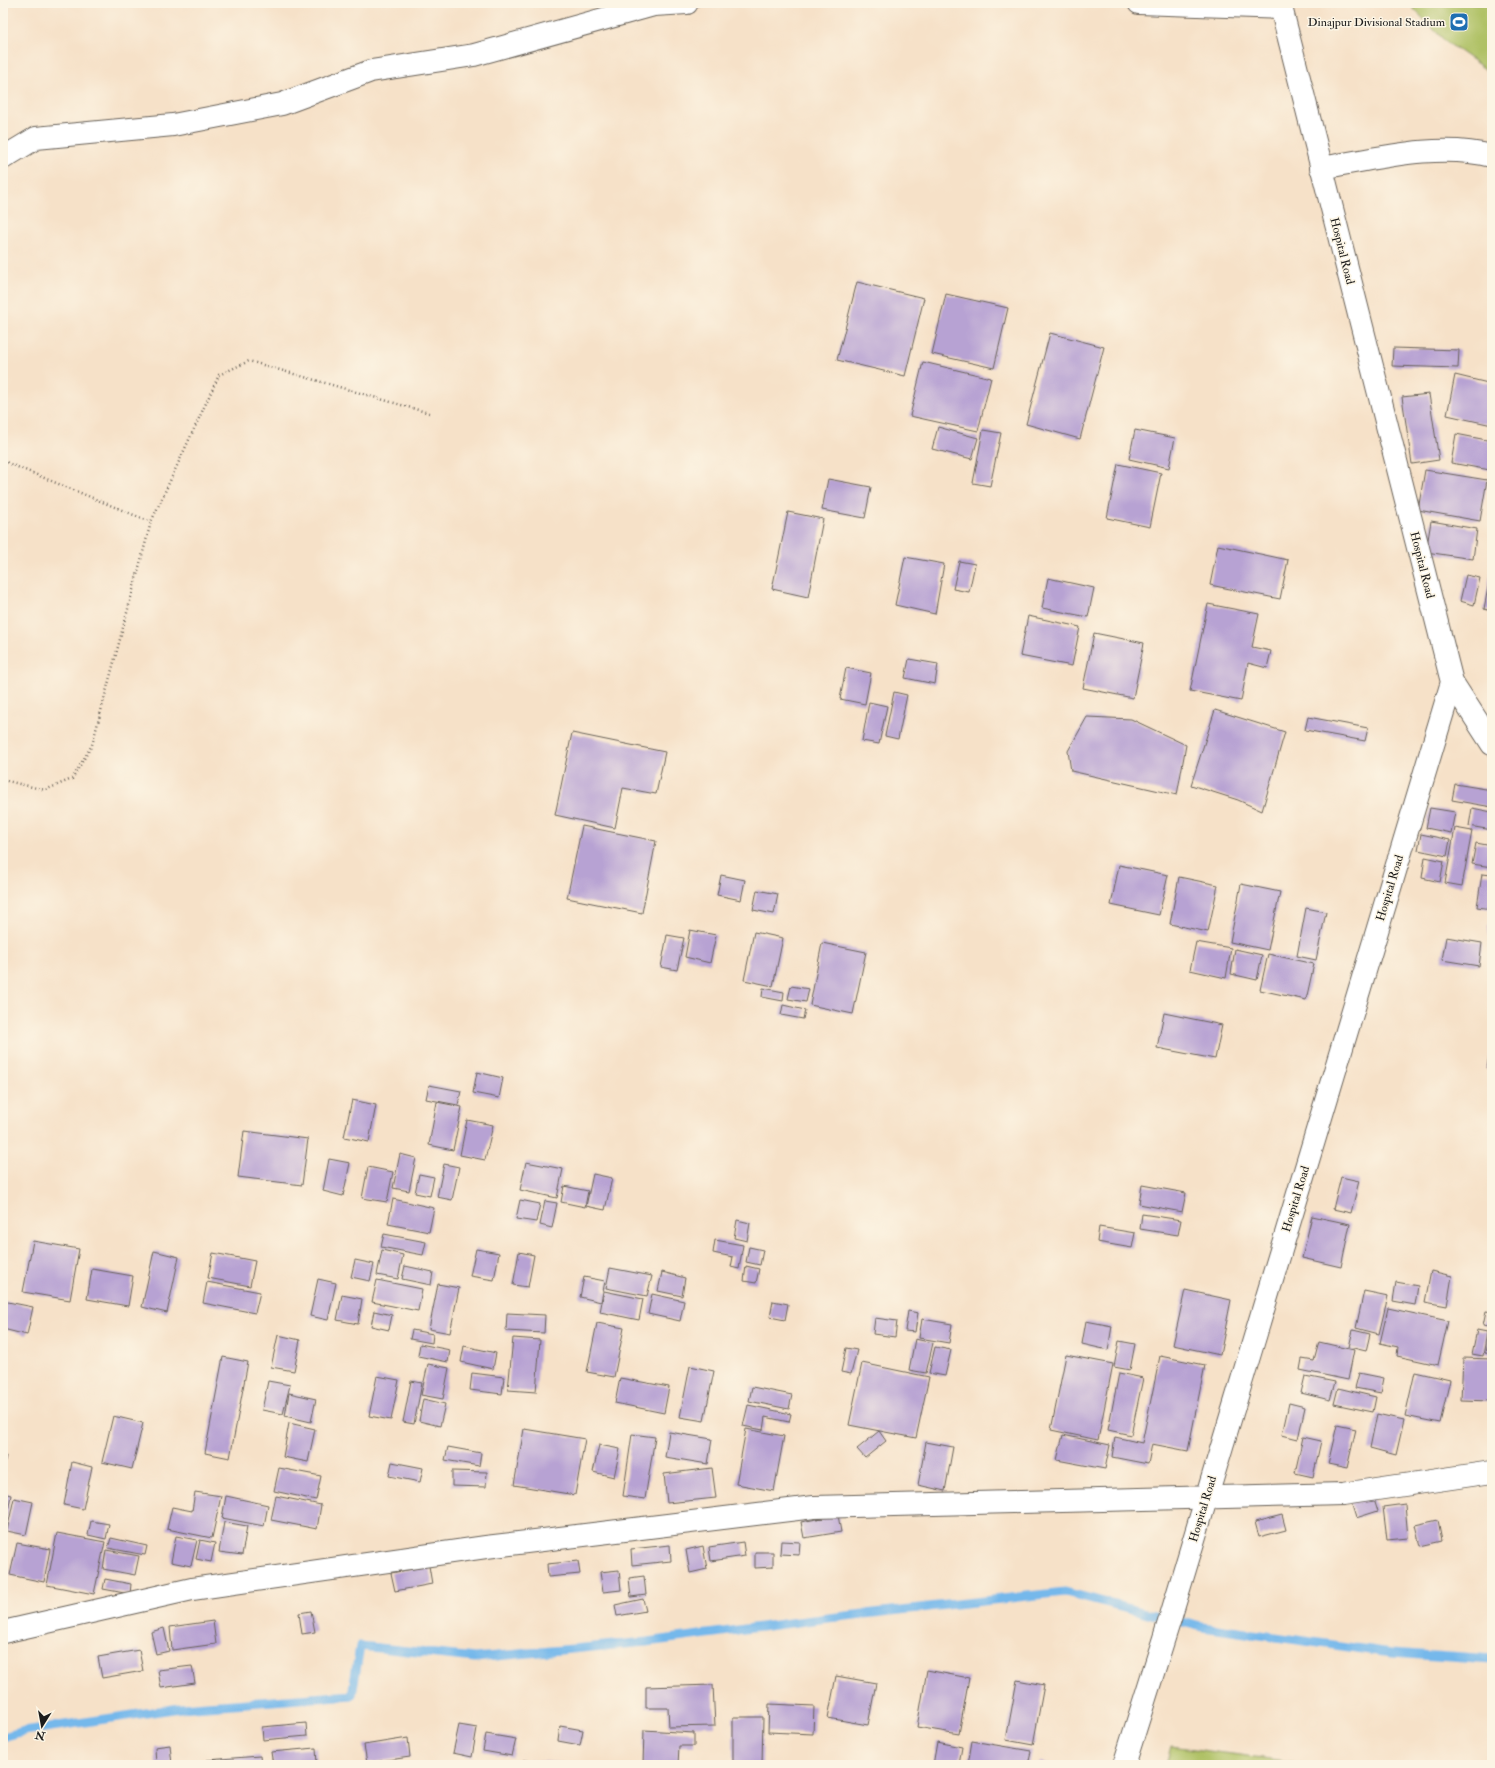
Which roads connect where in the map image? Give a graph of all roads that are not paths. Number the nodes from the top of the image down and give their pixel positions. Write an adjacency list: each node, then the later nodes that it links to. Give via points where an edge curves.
1 (687, 3): 5 (street, via 654,6 474,55 371,72 282,104 173,125 36,138)
2 (1139, 3): 3 (street)
3 (1280, 6): 6 (street, Hospital Road)
4 (1492, 156): 6 (street, via 1472,151 1421,152)
5 (3, 158)
6 (1321, 168): 7 (street, Hospital Road)
7 (1452, 682): 8 (street); 10 (street, Hospital Road)
8 (1492, 744)
9 (1492, 1472): 10 (street, via 1343,1494)
10 (1206, 1497): 11 (street, via 814,1507 486,1547 192,1589); 12 (street, Hospital Road)
11 (3, 1632)
12 (1124, 1765)

